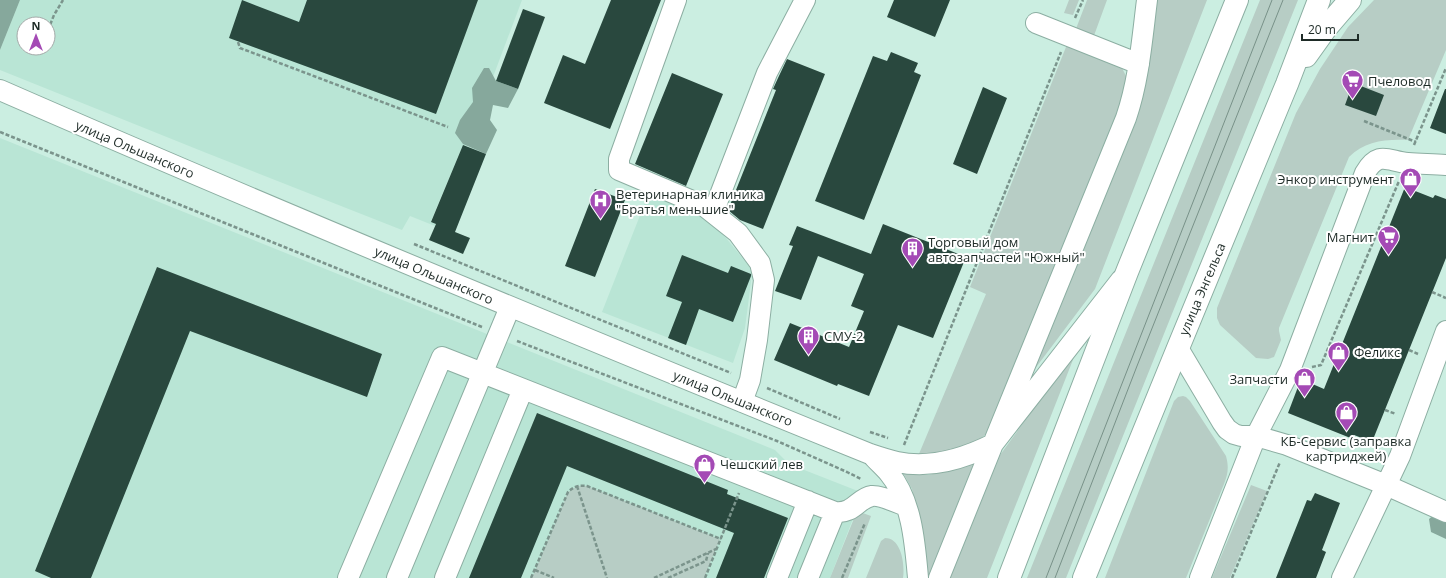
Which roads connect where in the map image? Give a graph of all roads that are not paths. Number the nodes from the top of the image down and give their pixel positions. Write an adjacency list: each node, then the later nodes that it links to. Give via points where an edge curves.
1 (676, 0): 14 (street, via 619,159 619,170 704,206)
2 (806, 0): 14 (street, via 767,73)
3 (1147, 0): 10 (street)
4 (1226, 0): 9 (main road)
5 (1237, 0): 9 (main road)
6 (1319, 0): 11 (main road, улица Энгельса)
7 (1350, 0): 11 (main road, via 1326,28)
8 (1036, 23): 10 (street)
9 (1211, 62): 15 (main road)
10 (1139, 64): 23 (street, via 1133,99 1126,118)
11 (1287, 84): 18 (main road, улица Энгельса)
12 (0, 90): 16 (street, улица Ольшанского, via 156,159)
13 (1446, 165): 22 (street, via 1407,163 1382,158 1369,166 1290,370)
14 (713, 213): 21 (street, via 738,233 760,263 764,280 750,380)
15 (1127, 272): 23 (street); 37 (main road)
16 (510, 307): 19 (street); 21 (street, улица Ольшанского)
17 (1446, 331): 25 (street, via 1400,456)
18 (1178, 348): 22 (street, via 1227,429 1241,436); 38 (main road, улица Энгельса)
19 (483, 373): 20 (street); 30 (street, via 442,357); 31 (street)
20 (523, 388): 26 (street); 32 (street)
21 (742, 402): 24 (street, улица Ольшанского)
22 (1256, 436): 25 (street, via 1287,445); 39 (street)
23 (992, 444): 24 (street, улица Ольшанского, via 978,451 934,464 897,462); 36 (street)
24 (870, 454): 27 (street, via 889,473)
25 (1386, 485): 29 (street); 40 (street)
26 (808, 501): 28 (street); 33 (street)
27 (906, 506): 28 (street, via 875,496 865,499 847,511); 35 (street, via 916,552)
28 (835, 512): 34 (street)
29 (1446, 512)
30 (348, 578)
31 (397, 578)
32 (445, 578)
33 (777, 578)
34 (808, 578)
35 (918, 578)
36 (939, 578)
37 (1009, 578)
38 (1084, 578)
39 (1200, 578)
40 (1342, 578)

